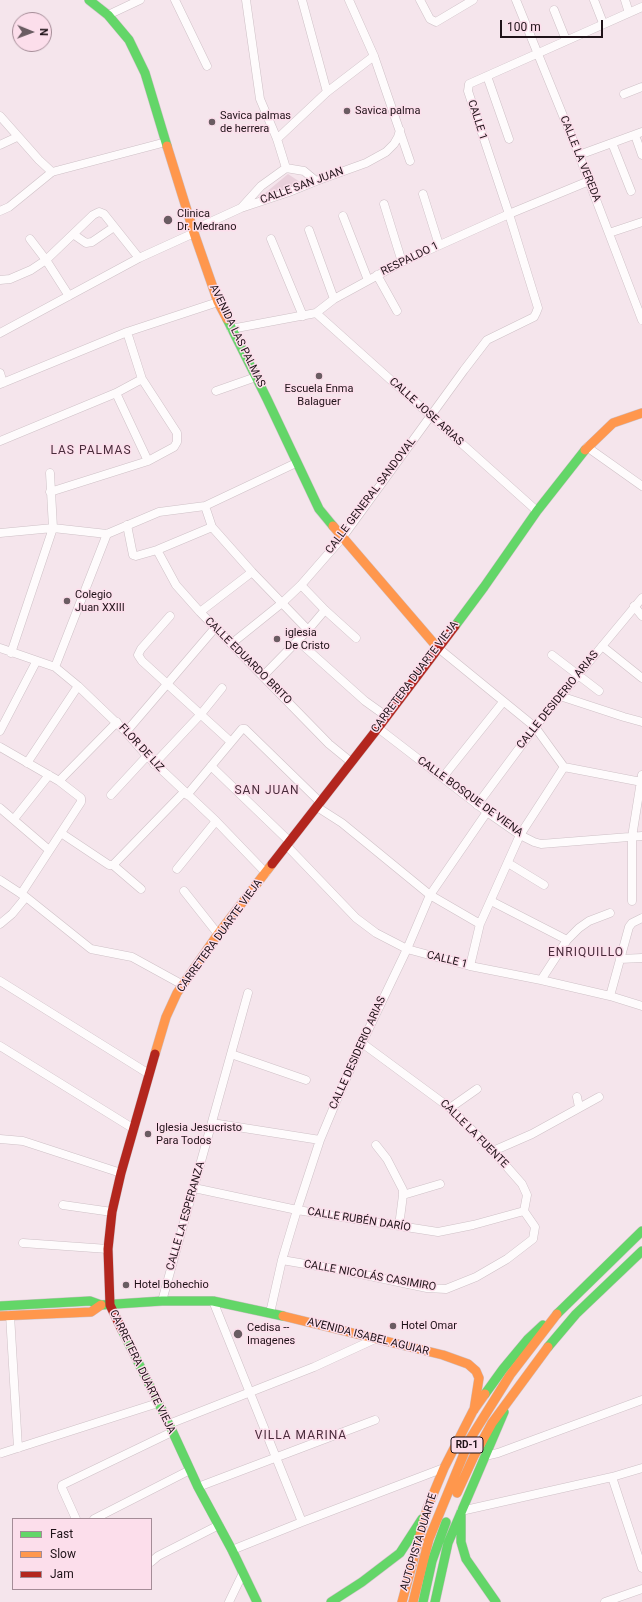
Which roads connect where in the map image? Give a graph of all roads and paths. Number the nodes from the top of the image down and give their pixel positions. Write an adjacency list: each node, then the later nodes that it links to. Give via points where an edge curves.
1 (89, 0): 15 (main road, AVENIDA LAS PALMAS)
2 (140, 0): 15 (street)
3 (175, 0): 20 (street)
4 (246, 0): 29 (street, via 260,100)
5 (302, 0): 23 (street)
6 (349, 0): 19 (street)
7 (420, 0): 8 (street, via 430,19 436,22)
8 (473, 0)
9 (516, 0): 18 (street, CALLE LA VEREDA)
10 (594, 0): 16 (street)
11 (625, 0): 14 (street)
12 (642, 7): 14 (street, CALLE 1)
13 (554, 10): 17 (street)
14 (629, 13): 16 (street, CALLE 1)
15 (108, 15): 31 (main road, AVENIDA LAS PALMAS, via 129,40 145,73)
16 (604, 23): 17 (street, CALLE 1)
17 (566, 40): 18 (street, CALLE 1)
18 (538, 53): 21 (street, CALLE 1); 35 (street, CALLE LA VEREDA)
19 (374, 56): 23 (street); 26 (street)
20 (208, 66)
21 (487, 76): 30 (street); 46 (street, CALLE 1, via 469,84 468,91)
22 (642, 87): 24 (street)
23 (327, 92): 29 (street)
24 (624, 94)
25 (0, 116): 28 (street)
26 (400, 130): 36 (street); 39 (street, CALLE SAN JUAN, via 398,138 386,152 366,163)
27 (638, 134): 32 (street); 34 (street)
28 (17, 136): 33 (street); 38 (street)
29 (277, 138): 37 (street)
30 (509, 139)
31 (166, 142): 38 (street); 51 (main road, AVENIDA LAS PALMAS)
32 (612, 143): 35 (street); 41 (street)
33 (0, 145)
34 (642, 154)
35 (579, 155): 40 (street, CALLE LA VEREDA)
36 (410, 161)
37 (286, 168): 39 (street, via 304,171); 44 (street, via 261,186)
38 (52, 172): 45 (street, via 9,207)
39 (316, 181): 44 (street, CALLE SAN JUAN)
40 (589, 181): 46 (street, RESPALDO 1); 53 (street, CALLE LA VEREDA)
41 (631, 191)
42 (423, 194): 56 (street)
43 (384, 204): 59 (street)
44 (241, 208): 51 (street, CALLE SAN JUAN)
45 (0, 211)
46 (508, 214): 56 (street, RESPALDO 1); 68 (street, CALLE 1, via 538,308)
47 (343, 216): 62 (street)
48 (642, 222): 53 (street)
49 (114, 228): 52 (street, via 86,243); 52 (street, via 104,214 99,212); 57 (street)
50 (309, 230): 64 (street)
51 (193, 231): 57 (street, CALLE SAN JUAN); 65 (main road, AVENIDA LAS PALMAS)
52 (73, 234): 58 (street)
53 (609, 234): 70 (street, CALLE LA VEREDA)
54 (30, 239): 58 (street)
55 (271, 239): 69 (street)
56 (439, 245): 59 (street, RESPALDO 1)
57 (139, 258): 63 (street, CALLE SAN JUAN)
58 (46, 260): 61 (street, via 31,270 10,279); 63 (street)
59 (402, 262): 60 (street, RESPALDO 1)
60 (376, 275): 62 (street, RESPALDO 1); 66 (street)
61 (0, 280)
62 (368, 280): 64 (street, RESPALDO 1)
63 (69, 296): 73 (street, CALLE SAN JUAN)
64 (334, 299): 67 (street, RESPALDO 1)
65 (218, 302): 71 (main road, AVENIDA LAS PALMAS); 72 (street)
66 (397, 311)
67 (316, 313): 69 (street, RESPALDO 1); 81 (street, CALLE JOSE ARIAS)
68 (536, 313): 81 (street, CALLE GENERAL SANDOVAL, via 534,317 487,340)
69 (303, 316): 71 (street, RESPALDO 1)
70 (642, 320)
71 (231, 329): 75 (main road, AVENIDA LAS PALMAS)
72 (127, 332): 76 (street); 77 (street)
73 (0, 333)
74 (0, 373): 77 (street)
75 (256, 377): 78 (street); 85 (main road, AVENIDA LAS PALMAS)
76 (142, 379): 79 (street); 84 (street, via 177,433 178,442 174,447)
77 (2, 384)
78 (216, 391)
79 (116, 393): 82 (street); 84 (street)
80 (642, 413): 83 (main road, CARRETERA DUARTE VIEJA, via 613,423)
81 (430, 416): 90 (street, CALLE JOSE ARIAS); 96 (street, CALLE GENERAL SANDOVAL)
82 (0, 441)
83 (587, 447): 87 (street); 90 (main road, CARRETERA DUARTE VIEJA)
84 (148, 461): 88 (street)
85 (296, 463): 89 (street); 96 (main road, AVENIDA LAS PALMAS, via 319,509)
86 (50, 473): 88 (street)
87 (642, 486)
88 (50, 492): 93 (street)
89 (205, 506): 91 (street, via 159,512); 92 (street)
90 (537, 511): 113 (main road, CARRETERA DUARTE VIEJA, via 484,587)
91 (127, 525): 95 (street); 97 (street, via 133,555)
92 (212, 526): 97 (street); 98 (street)
93 (53, 528): 94 (street); 95 (street); 115 (street)
94 (0, 533)
95 (107, 534): 118 (street)
96 (342, 538): 99 (street, CALLE GENERAL SANDOVAL); 113 (main road, AVENIDA LAS PALMAS)
97 (157, 550): 104 (street, CALLE EDUARDO BRITO, via 176,585)
98 (252, 572): 101 (street); 104 (street)
99 (302, 585): 101 (street, CALLE GENERAL SANDOVAL); 103 (street)
100 (642, 598): 102 (street, CALLE DESIDERIO ARIAS)
101 (282, 603): 108 (street); 111 (street, CALLE GENERAL SANDOVAL)
102 (634, 606): 106 (street); 112 (street, CALLE DESIDERIO ARIAS)
103 (325, 610): 108 (street); 109 (street)
104 (200, 612): 107 (street, CALLE EDUARDO BRITO)
105 (170, 616): 122 (street, via 138,655)
106 (642, 616)
107 (215, 628): 111 (street, CALLE EDUARDO BRITO); 122 (street)
108 (308, 630): 110 (street)
109 (356, 638)
110 (298, 641): 120 (street); 129 (street, via 365,701)
111 (231, 644): 120 (street, CALLE EDUARDO BRITO)
112 (602, 646): 119 (street, CALLE DESIDERIO ARIAS); 121 (street)
113 (437, 647): 127 (street); 129 (main road, CARRETERA DUARTE VIEJA)
114 (0, 648): 115 (street, FLOR DE LIZ)
115 (11, 653): 117 (street, FLOR DE LIZ)
116 (552, 655): 119 (street)
117 (36, 662): 118 (street, FLOR DE LIZ); 134 (street)
118 (55, 667): 123 (street, FLOR DE LIZ)
119 (578, 675): 125 (street); 126 (street, CALLE DESIDERIO ARIAS)
120 (263, 676): 139 (street, CALLE EDUARDO BRITO)
121 (642, 678)
122 (168, 684): 128 (street); 135 (street)
123 (78, 686): 130 (street, FLOR DE LIZ); 140 (street)
124 (222, 688): 128 (street)
125 (600, 691)
126 (560, 696): 131 (street); 132 (street, CALLE DESIDERIO ARIAS)
127 (503, 702): 132 (street); 145 (street)
128 (201, 714): 136 (street); 141 (street)
129 (386, 716): 133 (main road, CARRETERA DUARTE VIEJA)
130 (117, 722): 135 (street, FLOR DE LIZ); 147 (street)
131 (642, 722)
132 (535, 727): 143 (street); 151 (street, CALLE DESIDERIO ARIAS)
133 (378, 728): 139 (main road, CARRETERA DUARTE VIEJA); 145 (street, CALLE BOSQUE DE VIENA)
134 (0, 731)
135 (126, 732): 138 (street, FLOR DE LIZ)
136 (231, 742): 142 (street); 150 (street, via 242,729 245,729)
137 (0, 747): 140 (street)
138 (147, 756): 141 (street, FLOR DE LIZ); 149 (street)
139 (351, 762): 150 (main road, CARRETERA DUARTE VIEJA)
140 (27, 763): 144 (street)
141 (154, 764): 148 (street, FLOR DE LIZ)
142 (211, 766): 148 (street); 160 (street, CALLE 1)
143 (564, 766): 146 (street); 157 (street)
144 (49, 775): 147 (street); 154 (street)
145 (443, 776): 151 (street, CALLE BOSQUE DE VIENA)
146 (641, 780): 159 (street)
147 (59, 781): 156 (street, via 81,798)
148 (186, 794): 155 (street, FLOR DE LIZ); 163 (street)
149 (111, 795)
150 (318, 805): 160 (main road, CARRETERA DUARTE VIEJA); 171 (street)
151 (477, 805): 153 (street, CALLE BOSQUE DE VIENA)
152 (0, 808): 154 (street)
153 (487, 812): 157 (street, CALLE BOSQUE DE VIENA); 171 (street, CALLE DESIDERIO ARIAS)
154 (14, 819): 161 (street)
155 (216, 821): 164 (street); 165 (street, FLOR DE LIZ)
156 (61, 833): 161 (street); 163 (street, via 109,865)
157 (520, 835): 159 (street, CALLE BOSQUE DE VIENA, via 541,844); 162 (street)
158 (642, 836): 159 (street, CALLE BOSQUE DE VIENA)
159 (632, 837): 173 (street)
160 (288, 844): 165 (main road, CARRETERA DUARTE VIEJA); 180 (street, CALLE 1, via 356,918 376,934)
161 (50, 850): 170 (street)
162 (508, 863): 167 (street); 172 (street)
163 (113, 865): 168 (street)
164 (177, 869)
165 (266, 873): 178 (main road, CARRETERA DUARTE VIEJA)
166 (0, 880): 170 (street)
167 (544, 885)
168 (141, 889)
169 (184, 891): 178 (street)
170 (23, 895): 176 (street, via 12,914); 186 (street, via 91,950 132,957)
171 (430, 895): 177 (street); 180 (street, CALLE DESIDERIO ARIAS)
172 (491, 901): 177 (street); 179 (street)
173 (632, 901)
174 (610, 913): 179 (street, via 589,921)
175 (642, 918): 182 (street, via 629,927)
176 (0, 924)
177 (480, 924): 183 (street)
178 (218, 934): 186 (main road, CARRETERA DUARTE VIEJA)
179 (567, 940): 184 (street)
180 (407, 949): 183 (street, CALLE 1); 190 (street, CALLE DESIDERIO ARIAS)
181 (642, 958): 182 (street)
182 (620, 959): 188 (street)
183 (470, 966): 184 (street, CALLE 1)
184 (541, 980): 188 (street, CALLE 1)
185 (0, 981): 193 (street)
186 (183, 985): 193 (main road, CARRETERA DUARTE VIEJA, via 166,1017)
187 (248, 993): 192 (street, CALLE LA ESPERANZA)
188 (610, 996): 189 (street, CALLE 1)
189 (642, 1006)
190 (362, 1043): 199 (street, CALLE LA FUENTE); 203 (street, CALLE DESIDERIO ARIAS)
191 (0, 1046): 201 (street)
192 (231, 1054): 194 (street); 200 (street, CALLE LA ESPERANZA)
193 (149, 1074): 201 (main road, CARRETERA DUARTE VIEJA)
194 (306, 1080)
195 (477, 1089): 199 (street)
196 (577, 1097): 198 (street)
197 (600, 1097): 198 (street)
198 (579, 1107): 205 (street, via 532,1134)
199 (450, 1108): 205 (street, CALLE LA FUENTE)
200 (212, 1123): 203 (street); 208 (street, CALLE LA ESPERANZA)
201 (134, 1129): 206 (main road, CARRETERA DUARTE VIEJA)
202 (0, 1139): 206 (street, via 23,1141)
203 (320, 1140): 211 (street, CALLE DESIDERIO ARIAS)
204 (376, 1145): 209 (street, via 399,1181)
205 (493, 1150): 212 (street, CALLE LA FUENTE, via 522,1184 527,1195)
206 (121, 1173): 213 (main road, CARRETERA DUARTE VIEJA)
207 (440, 1184): 209 (street)
208 (194, 1188): 211 (street, CALLE RUBÉN DARÍO); 220 (street, CALLE LA ESPERANZA)
209 (403, 1195): 214 (street)
210 (63, 1205): 213 (street)
211 (297, 1210): 214 (street, CALLE RUBÉN DARÍO); 219 (street, CALLE DESIDERIO ARIAS)
212 (524, 1211): 214 (street, CALLE RUBÉN DARÍO, via 438,1232); 219 (street, CALLE NICOLÁS CASIMIRO, via 535,1227 533,1239 501,1263 446,1289 427,1288)
213 (112, 1212): 217 (main road, CARRETERA DUARTE VIEJA)
214 (399, 1226)
215 (642, 1231): 225 (main road, AUTOPISTA DUARTE / RD-1)
216 (23, 1243): 217 (street)
217 (108, 1249): 222 (main road, CARRETERA DUARTE VIEJA)
218 (642, 1251): 231 (main road, AUTOPISTA DUARTE / RD-1, via 576,1314)
219 (282, 1260): 226 (street, CALLE DESIDERIO ARIAS)
220 (162, 1301): 221 (main road, AVENIDA ISABEL AGUIAR); 222 (main road, AVENIDA ISABEL AGUIAR)
221 (213, 1301): 226 (main road, AVENIDA ISABEL AGUIAR); 230 (street)
222 (105, 1305): 224 (main road, AVENIDA ISABEL AGUIAR, via 90,1302); 227 (main road, AVENIDA ISABEL AGUIAR, via 91,1312); 233 (main road, CARRETERA DUARTE VIEJA)
223 (0, 1306): 224 (main road, AVENIDA ISABEL AGUIAR)
224 (10, 1306): 227 (main road)
225 (561, 1308): 234 (main road, AUTOPISTA DUARTE, via 528,1338 503,1368); 261 (main road, AUTOPISTA DUARTE / RD-1, via 510,1375 470,1439 429,1539)
226 (270, 1313): 229 (main road, AVENIDA ISABEL AGUIAR)
227 (10, 1315): 228 (main road, AVENIDA ISABEL AGUIAR); 237 (street)
228 (0, 1316)
229 (375, 1339): 230 (street); 234 (main road, AVENIDA ISABEL AGUIAR, via 443,1355 468,1364 479,1378)
230 (250, 1392): 236 (street); 240 (street)
231 (512, 1394): 239 (main road, AUTOPISTA DUARTE); 262 (main road, AUTOPISTA DUARTE / RD-1, via 492,1423 463,1479 432,1560)
232 (642, 1400): 239 (street)
233 (158, 1403): 236 (main road, CARRETERA DUARTE VIEJA); 237 (street)
234 (474, 1411): 241 (main road, AUTOPISTA DUARTE)
235 (375, 1420): 240 (street)
236 (170, 1428): 243 (main road, CARRETERA DUARTE VIEJA); 248 (street, via 62,1485)
237 (18, 1448): 238 (street)
238 (2, 1454)
239 (485, 1456): 247 (main road, AUTOPISTA DUARTE)
240 (275, 1457): 245 (street); 250 (street)
241 (444, 1468): 246 (main road, AUTOPISTA DUARTE); 250 (street)
242 (642, 1468): 244 (street)
243 (190, 1470): 245 (main road, CARRETERA DUARTE VIEJA); 249 (street)
244 (612, 1477): 247 (street); 254 (street)
245 (198, 1487): 251 (main road, CARRETERA DUARTE VIEJA)
246 (427, 1509): 259 (main road, via 400,1553); 260 (main road, AUTOPISTA DUARTE)
247 (461, 1511): 263 (main road, AUTOPISTA DUARTE, via 448,1543); 264 (main road, via 461,1542 466,1560)
248 (76, 1518)
249 (96, 1518)
250 (302, 1522): 252 (street)
251 (219, 1525): 252 (main road, CARRETERA DUARTE VIEJA); 253 (street)
252 (232, 1550): 255 (main road, CARRETERA DUARTE VIEJA)
253 (152, 1561)
254 (642, 1568)
255 (243, 1573): 257 (street); 258 (main road, CARRETERA DUARTE VIEJA)
256 (642, 1589): 265 (street)
257 (229, 1602)
258 (257, 1602)
259 (331, 1602)
260 (402, 1602)
261 (414, 1602)
262 (424, 1602)
263 (435, 1602)
264 (496, 1602)
265 (605, 1602)

